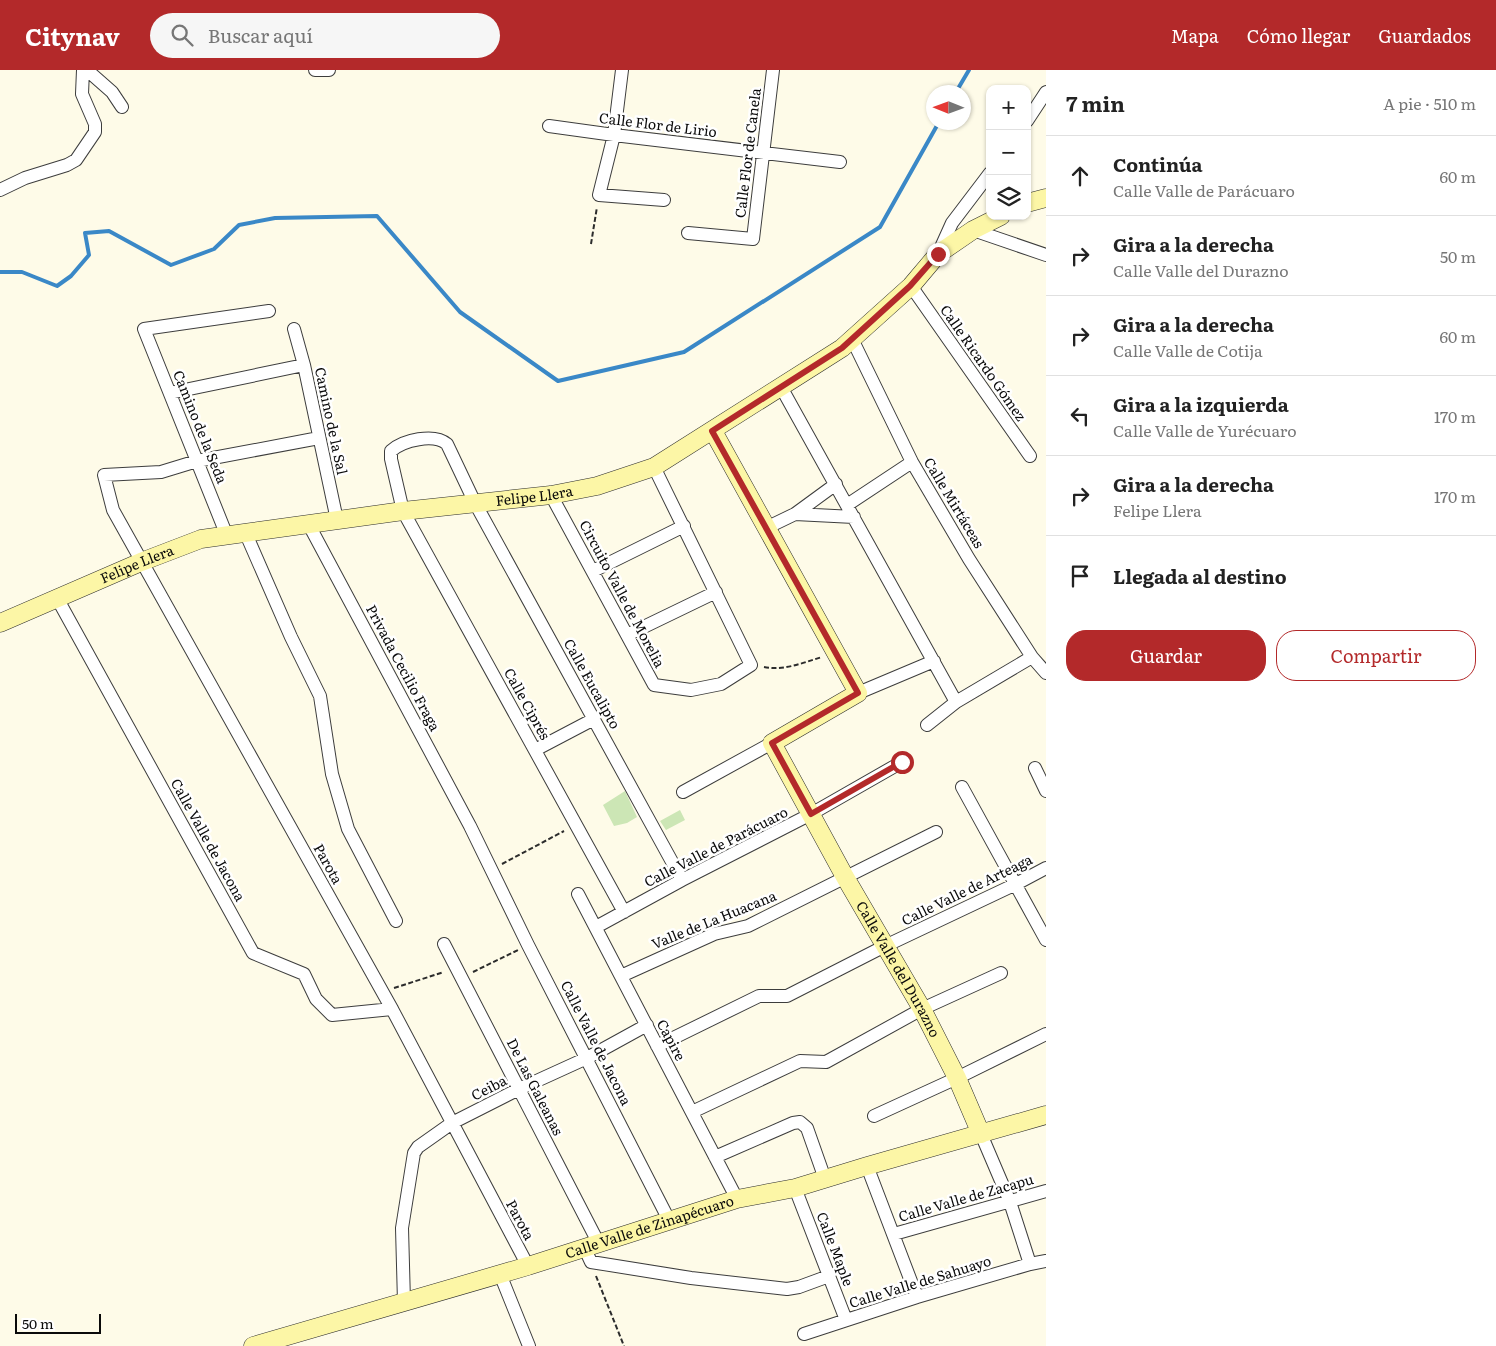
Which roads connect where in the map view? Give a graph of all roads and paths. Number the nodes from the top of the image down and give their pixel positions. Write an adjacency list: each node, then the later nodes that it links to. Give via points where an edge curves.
1 (85, 70): 7 (street, via 112,92); 14 (street, via 82,94 95,124 95,132 76,160)
2 (315, 70): 3 (street)
3 (328, 70)
4 (622, 70): 10 (street)
5 (773, 70): 11 (street, Calle Flor de Canela)
6 (1046, 92): 8 (street)
7 (122, 107)
8 (1031, 115)
9 (549, 126): 10 (street, Calle Flor de Lirio)
10 (614, 135): 11 (street, Calle Flor de Lirio); 15 (street)
11 (763, 152): 12 (street, Calle Flor de Lirio); 21 (street, Calle Flor de Canela, via 753,239)
12 (840, 162)
13 (988, 175): 23 (street, via 952,223)
14 (0, 190)
15 (599, 195): 17 (street); 22 (path)
16 (1046, 198): 18 (street)
17 (664, 200)
18 (1031, 202)
19 (993, 220): 20 (street, Felipe Llera)
20 (973, 230): 23 (street, Felipe Llera); 24 (street)
21 (688, 233)
22 (591, 244)
23 (938, 254): 25 (street, Felipe Llera)
24 (1046, 255)
25 (910, 286): 28 (street, Felipe Llera); 34 (street, Calle Ricardo Gómez)
26 (269, 310): 31 (street, Camino de la Seda, via 144,329)
27 (294, 329): 29 (street, Camino de la Sal)
28 (852, 339): 30 (street, Felipe Llera); 36 (street, Calle Mirtáceas)
29 (304, 365): 31 (street); 33 (street, Camino de la Sal)
30 (781, 387): 32 (street, Felipe Llera); 38 (street)
31 (170, 393): 35 (street, Camino de la Seda)
32 (712, 431): 37 (street, Felipe Llera); 48 (street)
33 (319, 438): 35 (street); 45 (street, Camino de la Sal)
34 (1030, 456)
35 (197, 461): 50 (street, Camino de la Seda); 51 (street, Parota, via 161,472 104,475 113,510)
36 (912, 462): 41 (street); 58 (street, Calle Mirtáceas)
37 (654, 467): 39 (street, Felipe Llera, via 597,486); 47 (street)
38 (836, 484): 41 (street); 43 (street)
39 (551, 495): 40 (street, Felipe Llera); 52 (street, Circuito Valle de Morelia)
40 (475, 503): 42 (street, Felipe Llera); 42 (street, Calle Eucalipto, via 447,444 442,440 417,439 391,451 390,459); 64 (street, Calle Eucalipto)
41 (847, 505): 44 (street)
42 (403, 511): 45 (street, Felipe Llera); 67 (street, Calle Ciprés)
43 (795, 514): 44 (street); 48 (street)
44 (854, 517): 59 (street)
45 (337, 520): 46 (street, Felipe Llera)
46 (309, 525): 49 (street, Felipe Llera); 77 (street, Privada Cecilio Fraga)
47 (684, 526): 52 (street); 53 (street)
48 (766, 528): 57 (street)
49 (246, 534): 50 (street, Felipe Llera); 83 (street, via 320,696 332,774 348,829)
50 (227, 536): 51 (street, Felipe Llera, via 201,539)
51 (141, 562): 54 (street, Felipe Llera); 92 (street, Parota)
52 (592, 571): 56 (street, Circuito Valle de Morelia)
53 (716, 592): 56 (street); 60 (street)
54 (57, 598): 55 (street, Felipe Llera); 93 (street, Calle Valle de Jacona, via 252,952 304,974 316,999 332,1015)
55 (0, 623)
56 (627, 635): 60 (street, Circuito Valle de Morelia, via 654,684 691,690 721,684)
57 (836, 653): 60 (path, via 790,667 773,669); 62 (street)
58 (1032, 657): 61 (street, Calle Mirtáceas); 63 (street)
59 (934, 661): 62 (street); 63 (street)
60 (751, 665)
61 (1046, 673)
62 (858, 693): 66 (street)
63 (956, 702): 65 (street)
64 (594, 719): 67 (street); 79 (street, Calle Eucalipto)
65 (927, 725)
66 (772, 743): 72 (street); 73 (street, Calle Valle del Durazno)
67 (535, 750): 74 (street, Calle Ciprés)
68 (902, 762): 73 (street, Calle Valle de Parácuaro)
69 (1035, 768): 71 (street)
70 (962, 787): 80 (street)
71 (1046, 790)
72 (682, 792)
73 (811, 814): 78 (street, Calle Valle del Durazno); 79 (street, Calle Valle de Parácuaro)
74 (576, 824): 77 (path); 82 (street, Calle Ciprés)
75 (936, 832): 78 (street, Valle de La Huacana)
76 (1046, 869): 80 (street, Calle Valle de Arteaga)
77 (491, 870): 87 (street, Calle Valle de Jacona)
78 (845, 878): 88 (street, Calle Valle del Durazno); 91 (street, Valle de La Huacana, via 748,926 714,934)
79 (682, 880): 82 (street, Calle Valle de Parácuaro)
80 (1016, 884): 85 (street); 88 (street, Calle Valle de Arteaga)
81 (578, 894): 84 (street, Capire)
82 (624, 912): 84 (street, Calle Valle de Parácuaro)
83 (396, 922)
84 (596, 927): 91 (street, Capire)
85 (1046, 940)
86 (444, 944): 89 (street, De Las Galeanas)
87 (528, 945): 89 (path); 98 (street, Calle Valle de Jacona)
88 (885, 946): 94 (street, Calle Valle del Durazno); 97 (street, Calle Valle de Arteaga, via 787,996 759,996)
89 (459, 973): 92 (path); 100 (street, De Las Galeanas)
90 (1001, 973): 94 (street)
91 (621, 976): 95 (street, Capire)
92 (382, 992): 93 (street, Parota)
93 (392, 1009): 104 (street, Parota)
94 (922, 1009): 99 (street, Calle Valle del Durazno); 101 (street, via 826,1062 800,1061)
95 (647, 1025): 97 (street, Capire); 98 (street, Ceiba)
96 (1046, 1034): 99 (street)
97 (657, 1046): 101 (street, Capire)
98 (587, 1058): 100 (street, Ceiba); 113 (street, Calle Valle de Jacona)
99 (957, 1078): 103 (street); 105 (street, Calle Valle del Durazno)
100 (519, 1089): 104 (street, Ceiba); 115 (street, De Las Galeanas)
101 (692, 1112): 106 (street, Capire)
102 (1046, 1115): 105 (street, Calle Valle de Zinapécuaro)
103 (874, 1116)
104 (452, 1123): 118 (street, Parota); 122 (street, Ceiba, via 414,1153 402,1228)
105 (981, 1134): 107 (street, Calle Valle de Zinapécuaro); 112 (street, Calle Valle del Durazno)
106 (715, 1157): 108 (street, via 800,1122 807,1128); 111 (street, Capire)
107 (867, 1166): 108 (street, Calle Valle de Zinapécuaro); 114 (street)
108 (825, 1178): 109 (street, Calle Valle de Zinapécuaro)
109 (795, 1188): 111 (street, Calle Valle de Zinapécuaro); 120 (street, Calle Maple)
110 (1046, 1191): 112 (street, Calle Valle de Zacapu)
111 (737, 1199): 113 (street, Calle Valle de Zinapécuaro)
112 (1010, 1202): 114 (street, Calle Valle de Zacapu); 117 (street, Calle Valle del Durazno)
113 (670, 1222): 115 (street, Calle Valle de Zinapécuaro)
114 (894, 1234): 121 (street)
115 (592, 1252): 118 (street, Calle Valle de Zinapécuaro); 120 (street, via 691,1278 787,1289 799,1288); 128 (path)
116 (1046, 1261): 117 (street, Calle Valle de Sahuayo)
117 (1030, 1264): 121 (street, Calle Valle de Sahuayo)
118 (528, 1266): 119 (street, Calle Valle de Zinapécuaro)
119 (500, 1274): 122 (street, Calle Valle de Zinapécuaro); 127 (street)
120 (829, 1276): 123 (street, Calle Maple)
121 (917, 1297): 123 (street, Calle Valle de Sahuayo)
122 (404, 1302): 125 (street, Calle Valle de Zinapécuaro)
123 (846, 1320): 124 (street, Calle Valle de Sahuayo)
124 (804, 1334)
125 (274, 1343): 126 (street, Calle Valle de Zinapécuaro)
126 (253, 1346)
127 (529, 1346)
128 (624, 1346)

